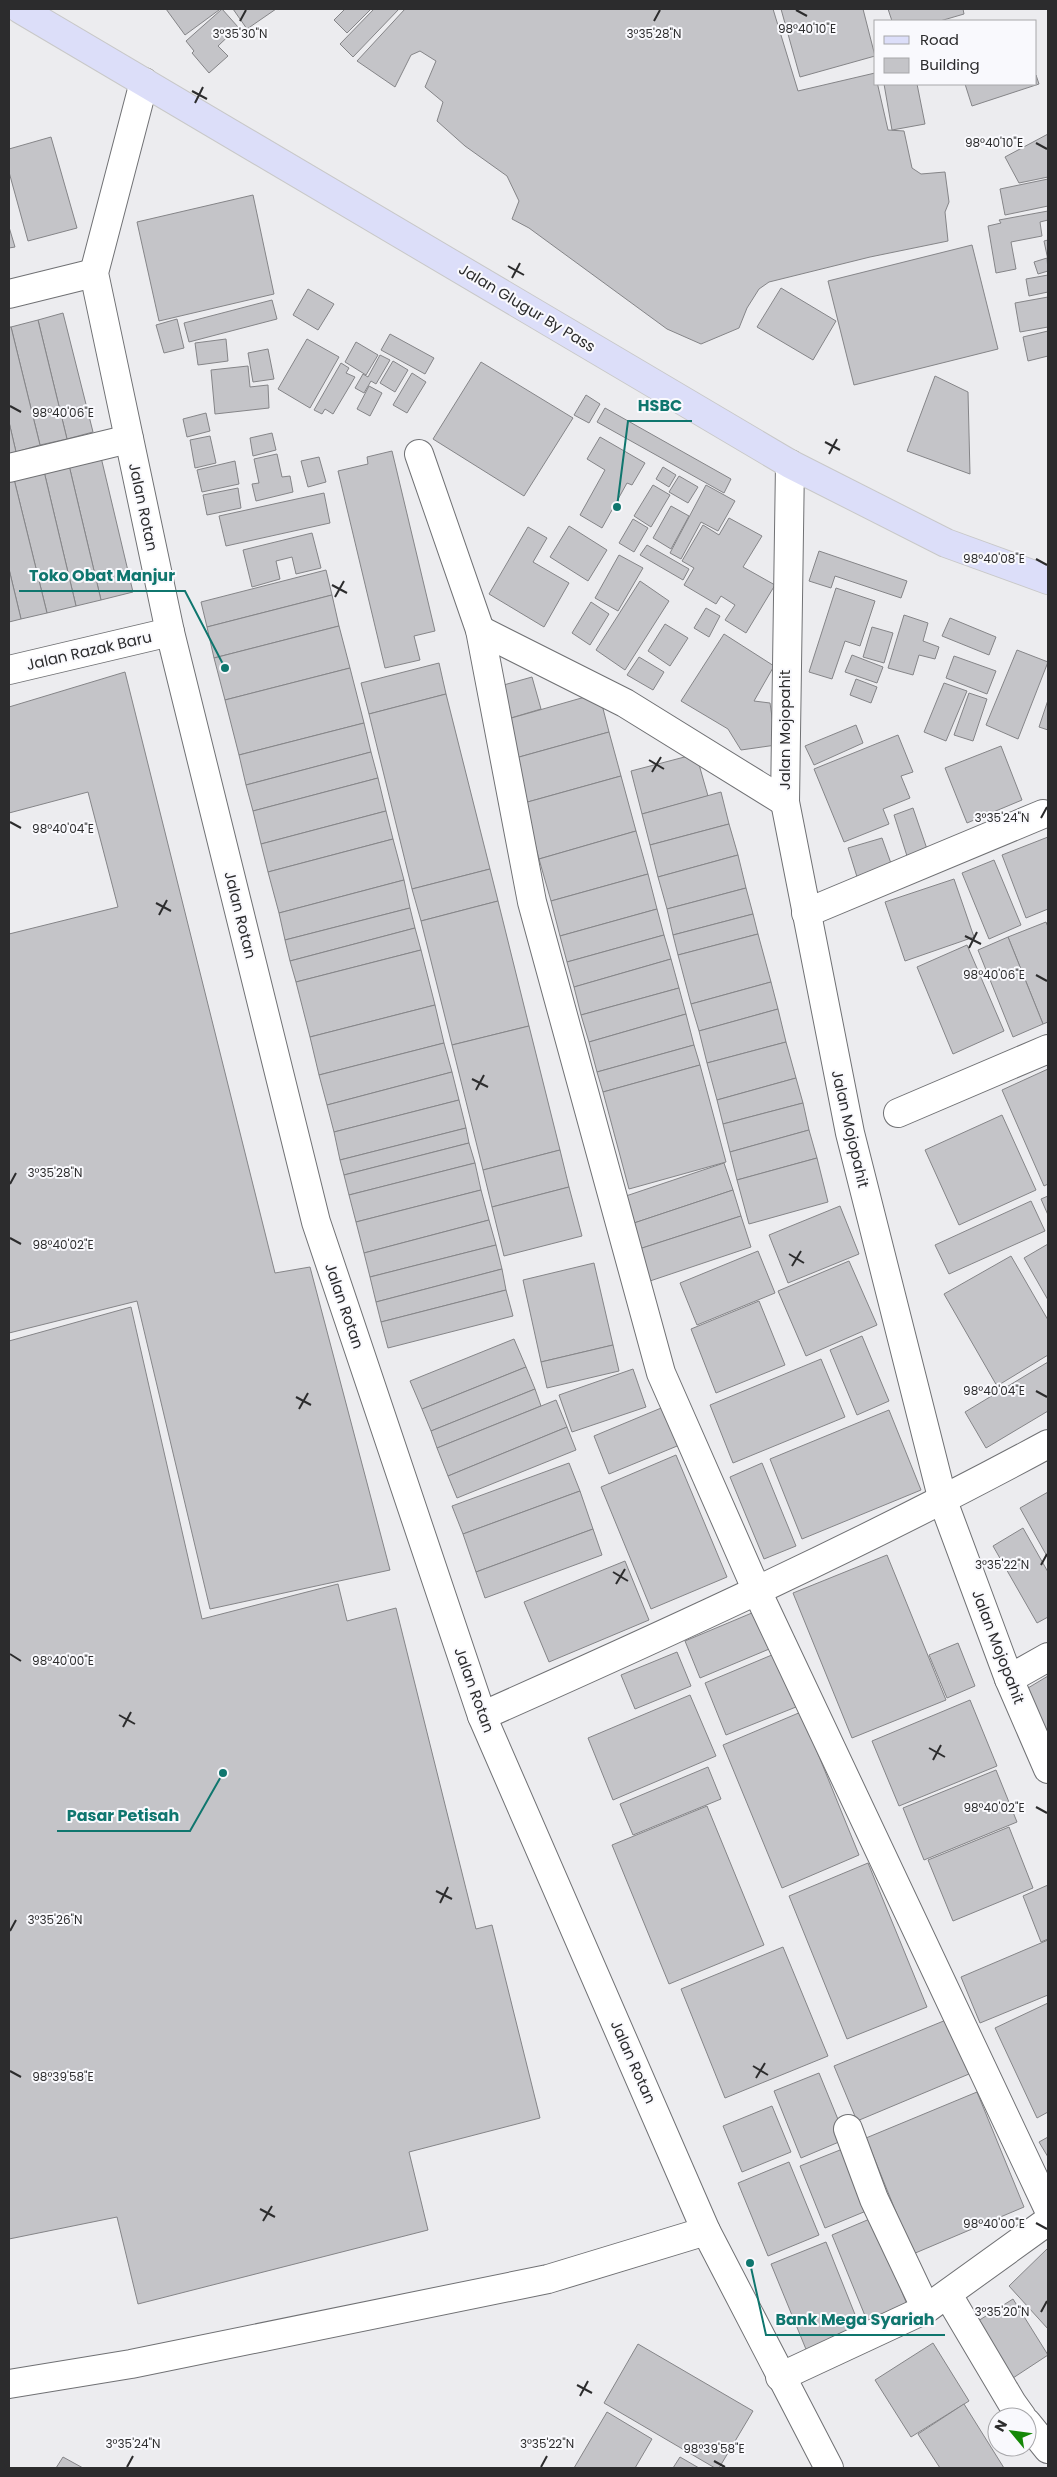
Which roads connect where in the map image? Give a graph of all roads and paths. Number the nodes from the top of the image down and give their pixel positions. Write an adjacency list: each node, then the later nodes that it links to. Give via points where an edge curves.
1 (20, 9): 2 (main road, Jalan Glugur By Pass)
2 (144, 82): 3 (street, Jalan Rotan); 7 (main road, Jalan Glugur By Pass)
3 (94, 273): 4 (street); 5 (street, Jalan Rotan)
4 (9, 294)
5 (129, 438): 8 (street); 11 (street, Jalan Rotan)
6 (419, 454): 10 (street)
7 (790, 464): 9 (main road, Jalan Glugur By Pass, via 946,543); 13 (street, Jalan Mojopahit)
8 (9, 468)
9 (1048, 580)
10 (480, 630): 13 (street, via 624,703); 20 (street, via 532,902 661,1373)
11 (170, 632): 12 (street, Jalan Razak Baru); 23 (street, Jalan Rotan, via 316,1222)
12 (9, 670)
13 (785, 802): 15 (street, Jalan Mojopahit)
14 (1043, 814): 15 (street)
15 (806, 913): 19 (street, Jalan Mojopahit, via 850,1133)
16 (1048, 1049): 17 (street)
17 (898, 1113)
18 (1048, 1444): 19 (street)
19 (944, 1501): 20 (street); 22 (street, Jalan Mojopahit)
20 (757, 1591): 23 (street); 26 (street)
21 (1048, 1657): 22 (street)
22 (1009, 1679): 24 (street, Jalan Mojopahit)
23 (482, 1716): 28 (street, Jalan Rotan)
24 (1048, 1769)
25 (848, 2128): 29 (street, via 874,2199)
26 (1048, 2208)
27 (1048, 2221): 29 (street)
28 (706, 2231): 30 (street, Jalan Rotan); 31 (street, via 548,2279 131,2364)
29 (937, 2302): 30 (street); 32 (street)
30 (780, 2377): 35 (street, Jalan Rotan)
31 (9, 2384)
32 (1014, 2407)
33 (1037, 2436): 34 (street)
34 (1048, 2450)
35 (829, 2468)

